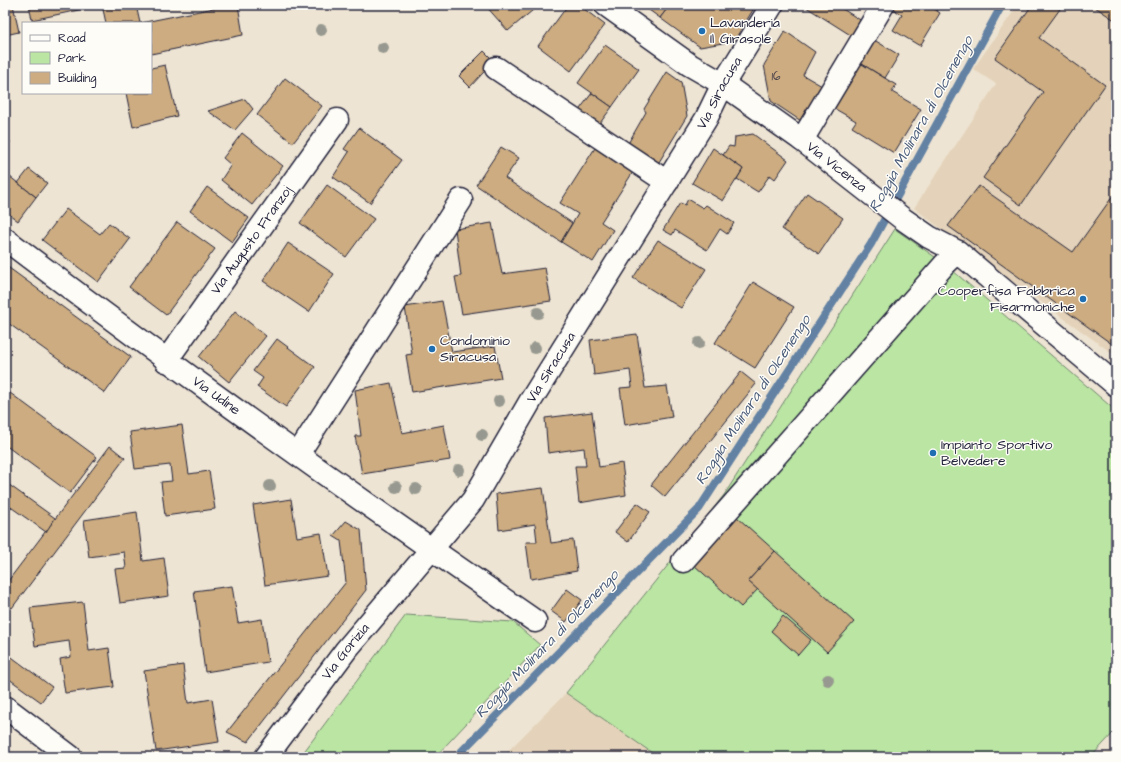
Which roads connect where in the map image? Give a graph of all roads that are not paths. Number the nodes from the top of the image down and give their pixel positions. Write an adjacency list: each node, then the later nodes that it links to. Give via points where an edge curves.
1 (606, 5): 5 (street, Via Vicenza, via 690,65)
2 (772, 5): 5 (street, Via Siracusa)
3 (883, 5): 7 (street)
4 (496, 68): 8 (street)
5 (723, 84): 7 (street, Via Vicenza); 8 (street, Via Siracusa, via 706,119)
6 (337, 120): 12 (street, Via Augusto Franzoj)
7 (802, 140): 11 (street, Via Vicenza, via 928,237)
8 (667, 182): 15 (street, Via Siracusa, via 530,400 473,500)
9 (461, 200): 14 (street)
10 (5, 239): 12 (street, Via Udine)
11 (958, 252): 13 (street, Via Vicenza); 16 (street)
12 (166, 360): 14 (street, Via Udine)
13 (1116, 385)
14 (298, 454): 15 (street, Via Udine)
15 (430, 549): 17 (street, Via Udine); 20 (street, Via Gorizia, via 346,650)
16 (683, 561)
17 (535, 622)
18 (5, 707): 19 (street)
19 (71, 757)
20 (266, 757)

